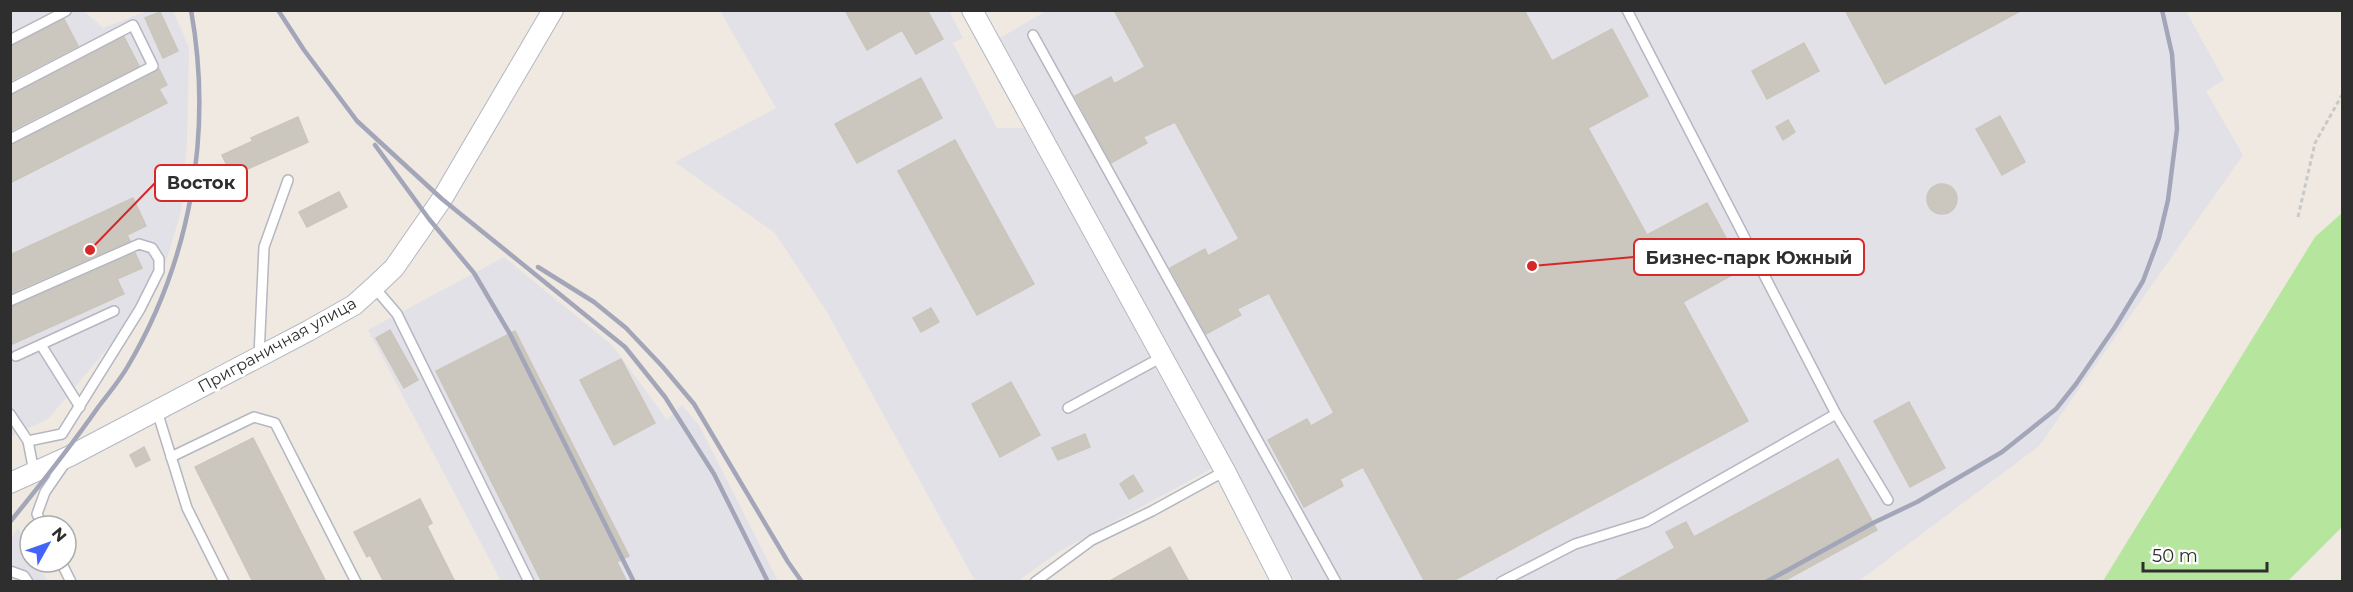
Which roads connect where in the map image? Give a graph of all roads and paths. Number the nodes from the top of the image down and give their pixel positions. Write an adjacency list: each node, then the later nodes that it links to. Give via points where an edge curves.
1 (65, 10): 6 (lane)
2 (553, 10): 12 (street, Приграничная улица, via 442,199 394,268)
3 (972, 10): 18 (street)
4 (1626, 10): 23 (lane)
5 (1033, 35): 39 (lane)
6 (10, 40)
7 (10, 89): 9 (lane, via 133,25 153,66)
8 (2343, 95): 11 (path, via 2315,143)
9 (10, 139)
10 (288, 180): 17 (lane, via 264,247)
11 (2298, 217)
12 (374, 287): 17 (street, Приграничная улица, via 354,304); 36 (lane, via 397,314)
13 (10, 301): 19 (lane, via 140,243 152,248 159,259 159,272)
14 (114, 310): 15 (lane)
15 (40, 345): 16 (lane); 19 (lane)
16 (16, 356)
17 (259, 356): 21 (street, Приграничная улица)
18 (1162, 357): 20 (lane); 27 (street)
19 (80, 407): 24 (lane, via 62,434)
20 (1068, 408)
21 (157, 411): 25 (street, Приграничная улица); 26 (lane)
22 (10, 414): 24 (lane)
23 (1836, 414): 30 (lane); 40 (lane, via 1646,522 1575,544)
24 (28, 441): 28 (lane)
25 (70, 456): 28 (street, Приграничная улица); 31 (lane, via 45,492)
26 (171, 457): 34 (lane, via 187,508); 35 (lane, via 254,417 275,423)
27 (1225, 471): 37 (lane, via 1092,540); 38 (street)
28 (34, 472): 29 (street, Приграничная улица)
29 (10, 483)
30 (1888, 500)
31 (37, 514)
32 (11, 573): 33 (lane, via 24,576)
33 (28, 582)
34 (224, 582)
35 (356, 582)
36 (529, 582)
37 (1035, 582)
38 (1282, 582)
39 (1336, 582)
40 (1501, 582)

